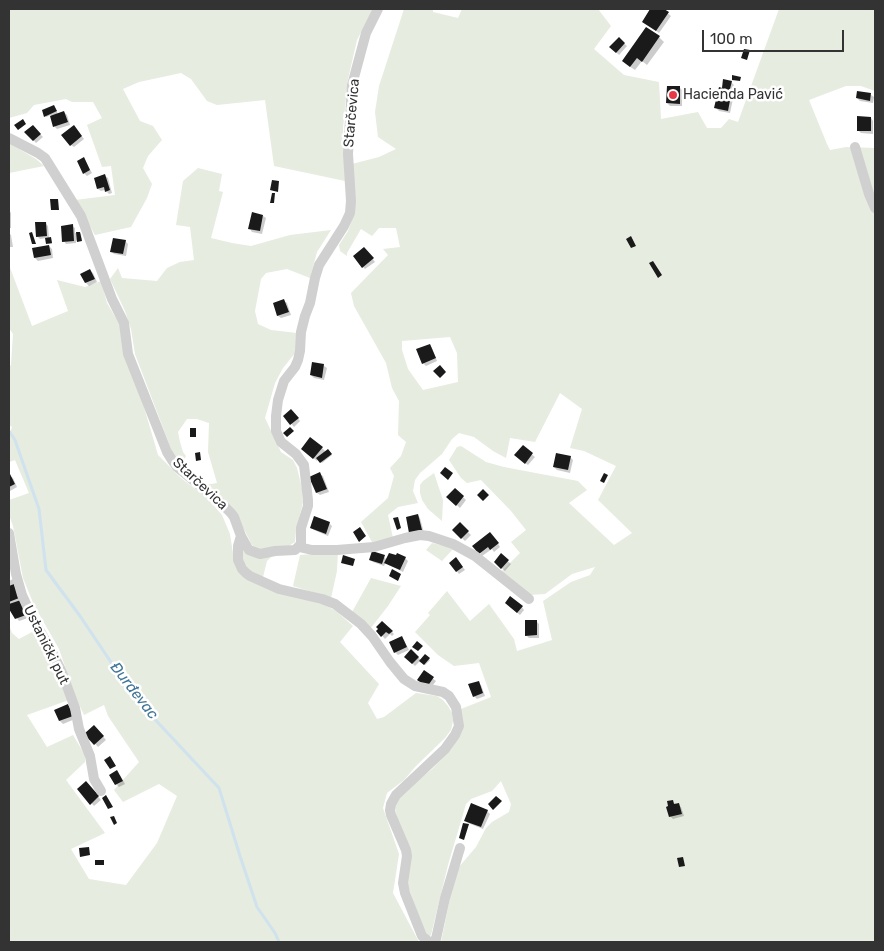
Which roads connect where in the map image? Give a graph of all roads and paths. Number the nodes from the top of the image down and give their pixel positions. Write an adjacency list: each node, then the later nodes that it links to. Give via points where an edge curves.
1 (378, 9): 7 (street, Starčevica, via 366,33 352,85 348,154 350,213 319,265 301,332 298,360 284,381 278,400 276,431 279,439 304,465 308,506)
2 (9, 138): 6 (street, Starčevica, via 44,158 81,216 124,323 128,354 167,452 178,467 231,513)
3 (855, 147): 4 (street)
4 (875, 208)
5 (9, 533): 9 (street, Ustanički put, via 22,595 61,670 90,756 94,779)
6 (241, 536): 7 (street, Starčevica, via 247,547 260,554 291,551); 11 (street, via 238,560 246,573 279,589 335,604 361,624 404,679 415,686 443,692 456,707 459,726 456,735 396,795 390,810 407,856 403,883 405,893 422,936)
7 (299, 547): 8 (street, via 337,550 429,536 475,556)
8 (529, 599)
9 (101, 791)
10 (460, 848): 11 (street, via 436,939)
11 (431, 942)

